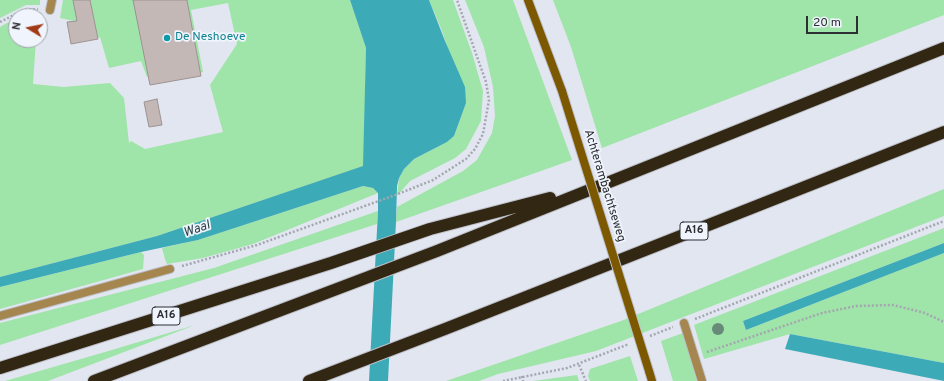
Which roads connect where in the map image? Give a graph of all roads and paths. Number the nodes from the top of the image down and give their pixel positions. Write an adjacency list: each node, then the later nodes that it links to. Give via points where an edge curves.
1 (52, 0): 4 (street)
2 (457, 0): 10 (path, via 486,82 488,100 482,134 476,149 466,160 451,171 375,203 257,245)
3 (528, 0): 25 (street, Achterambachtseweg, bridge, via 562,91)
4 (50, 10): 5 (path, via 24,10)
5 (0, 22)
6 (944, 48): 8 (highway, A16)
7 (944, 132): 21 (highway, A16)
8 (596, 186): 18 (highway, A16, via 430,229 331,264); 20 (highway, A16, via 437,251)
9 (944, 221): 13 (path)
10 (170, 269): 11 (street)
11 (0, 316)
12 (944, 322): 16 (path, via 925,313 893,306 856,306 822,314)
13 (684, 323): 14 (path); 16 (street)
14 (647, 337)
15 (634, 342): 17 (path)
16 (695, 356): 26 (street)
17 (579, 365): 19 (path); 24 (path)
18 (0, 368)
19 (522, 376): 22 (path); 23 (path)
20 (94, 381)
21 (309, 381)
22 (503, 381)
23 (523, 381)
24 (586, 381)
25 (652, 381)
26 (702, 381)

